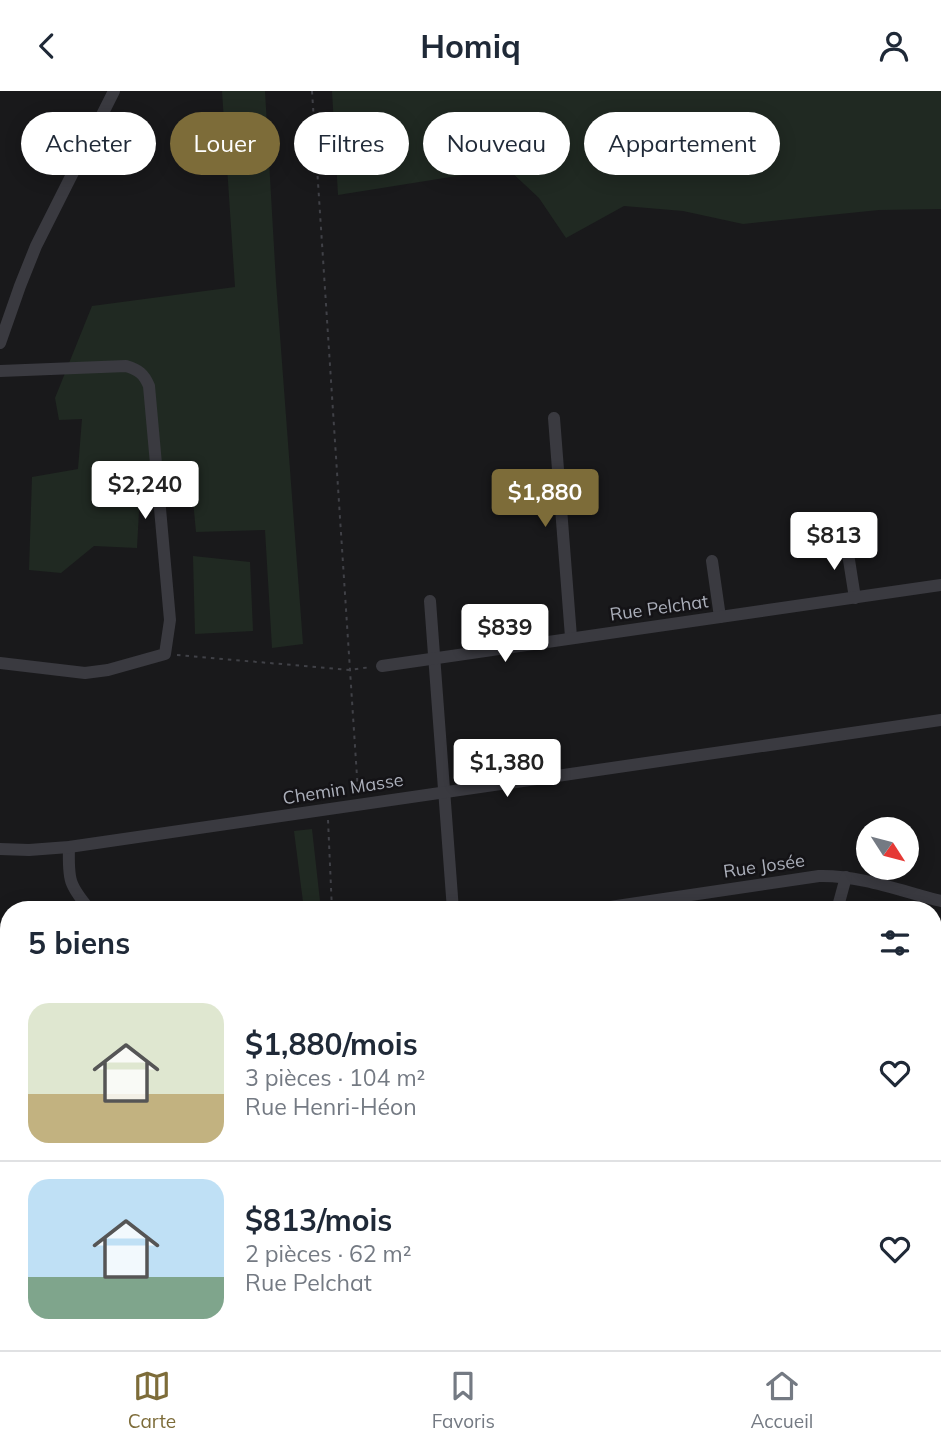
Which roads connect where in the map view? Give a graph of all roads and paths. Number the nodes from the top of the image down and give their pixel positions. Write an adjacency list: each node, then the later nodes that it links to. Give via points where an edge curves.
1 (114, 91): 3 (street, via 36,246)
2 (312, 91): 17 (path)
3 (0, 343)
4 (0, 371): 13 (street, via 126,366 144,375 149,386 170,620)
5 (554, 418): 12 (street)
6 (846, 541): 9 (street)
7 (712, 561): 11 (street)
8 (941, 585): 9 (street, Rue Pelchat)
9 (855, 598): 11 (street, Rue Pelchat)
10 (430, 601): 14 (street)
11 (720, 617): 12 (street, Rue Pelchat)
12 (571, 637): 14 (street, Rue Pelchat)
13 (165, 654): 15 (street, via 85,673); 17 (path)
14 (435, 658): 16 (street, Rue Pelchat); 19 (street)
15 (0, 663)
16 (382, 666): 17 (path)
17 (350, 670): 20 (path)
18 (941, 720): 19 (street, Chemin Masse)
19 (444, 792): 20 (street, Chemin Masse); 27 (street)
20 (358, 804): 21 (street, Chemin Masse)
21 (327, 809): 22 (street, Chemin Masse); 26 (path)
22 (69, 847): 23 (street, Chemin Masse); 25 (street, via 71,884)
23 (0, 849)
24 (846, 877): 28 (street, Rue Josée, via 811,876); 29 (street); 30 (street, Rue Josée)
25 (82, 901)
26 (332, 901)
27 (452, 901)
28 (648, 901)
29 (839, 901)
30 (941, 901)

